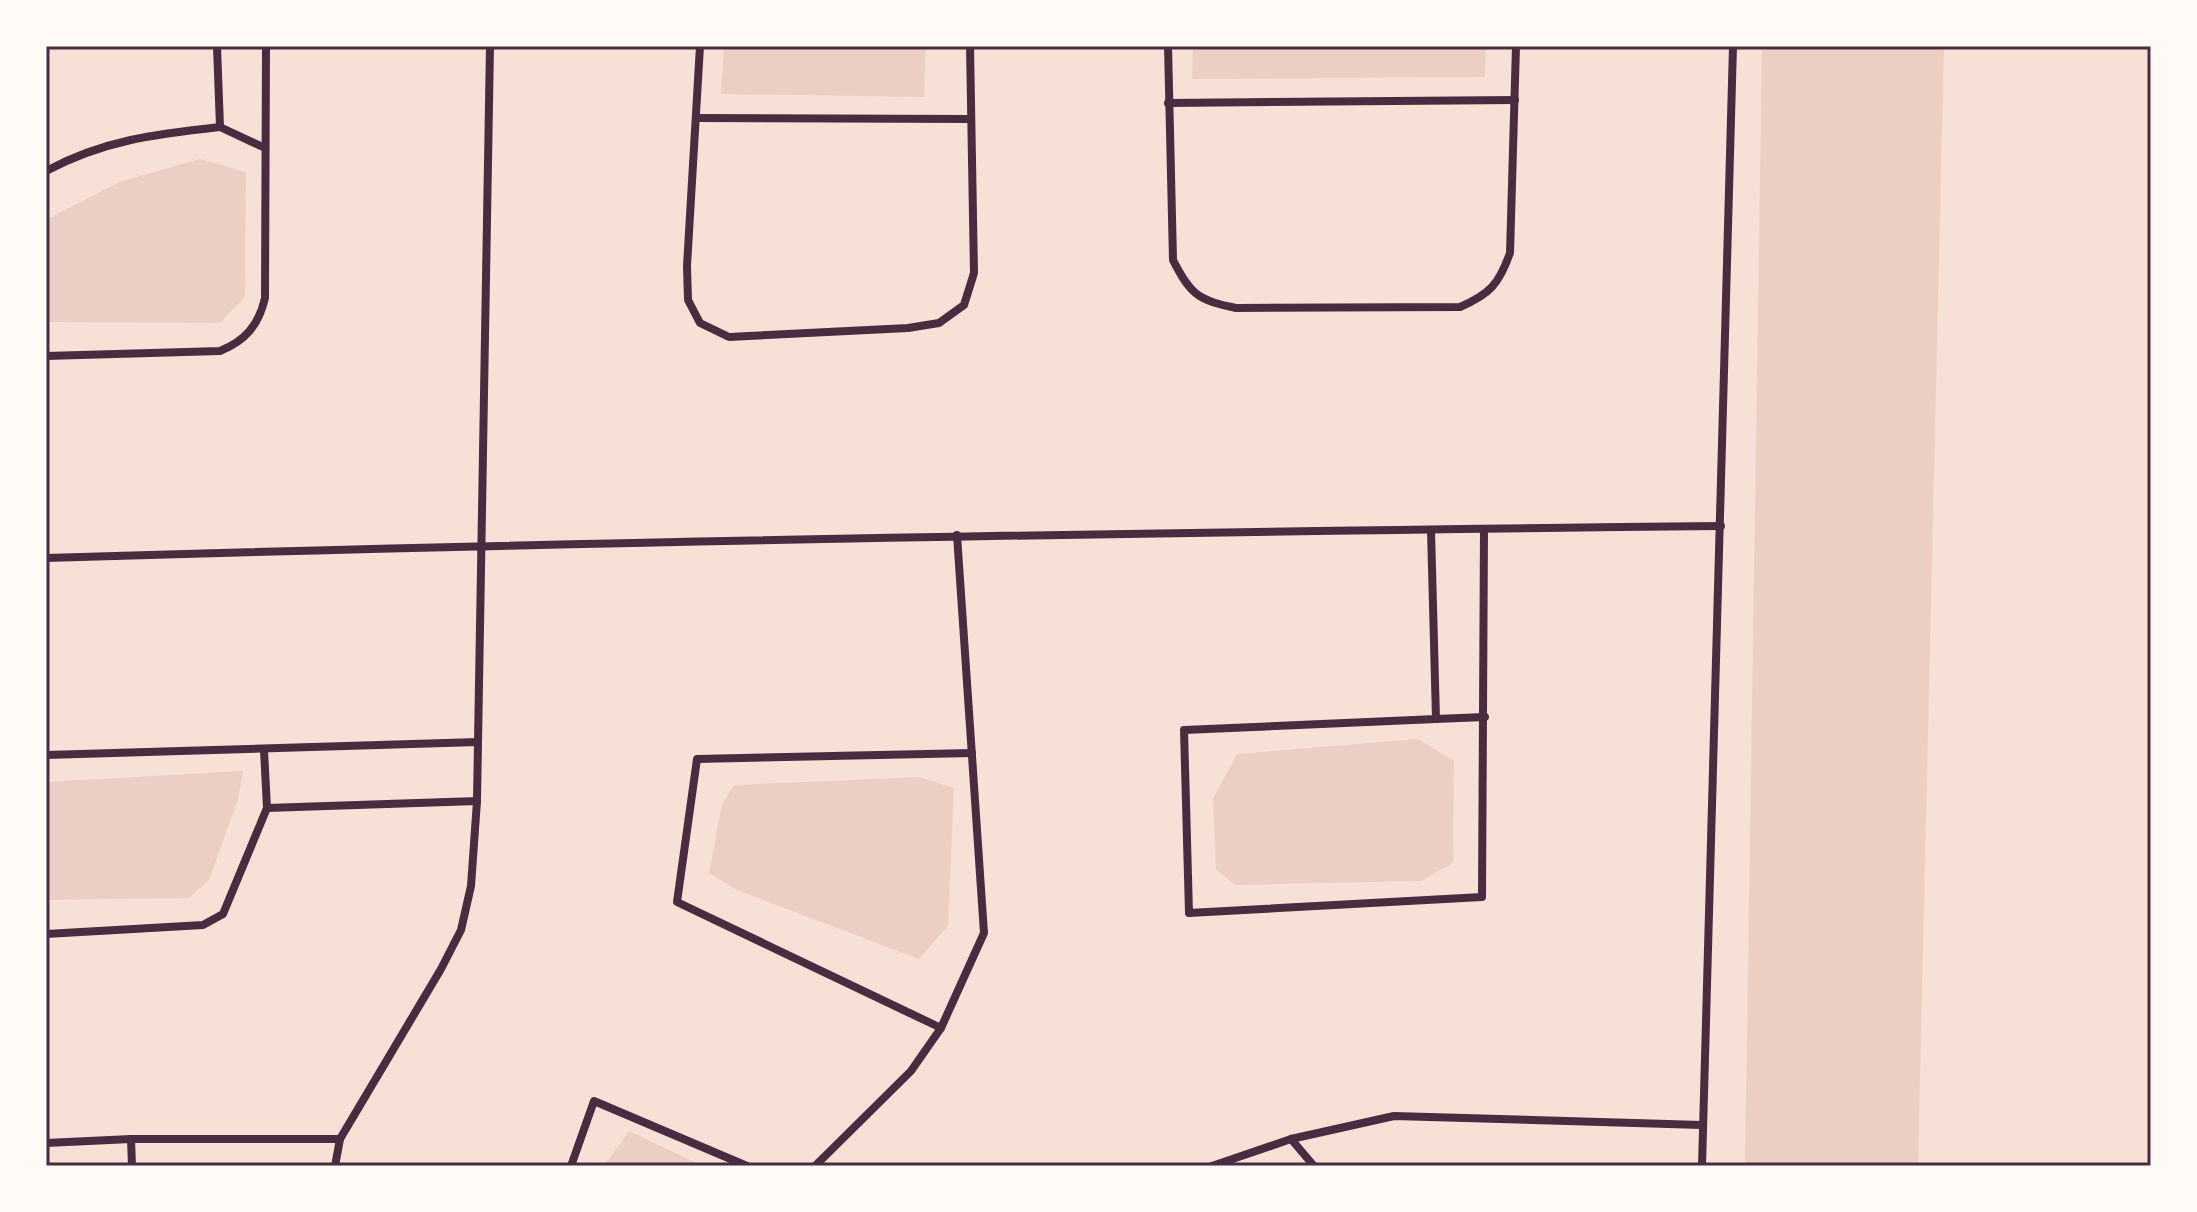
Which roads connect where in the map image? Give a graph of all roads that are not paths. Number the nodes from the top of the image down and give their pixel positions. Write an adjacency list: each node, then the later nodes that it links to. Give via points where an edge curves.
1 (217, 46): 13 (street)
2 (266, 46): 14 (street)
3 (490, 46): 21 (street)
4 (700, 46): 11 (street)
5 (970, 46): 12 (street)
6 (1168, 46): 10 (street)
7 (1516, 46): 9 (street)
8 (1733, 46): 17 (street)
9 (1515, 100): 10 (street); 10 (street, via 1510,253 1502,275 1484,297 1460,307 1236,308 1205,301 1185,284 1173,260)
10 (1168, 103)
11 (696, 118): 12 (street); 12 (street, via 688,300 700,323 729,337 908,328 939,323 964,305 974,273)
12 (971, 119)
13 (220, 127): 14 (street); 15 (street, via 116,142)
14 (265, 148): 16 (street, via 265,298 258,321 242,339 220,351)
15 (46, 171)
16 (46, 356)
17 (1721, 526): 18 (street); 33 (street)
18 (1484, 529): 19 (street); 23 (street)
19 (1431, 530): 20 (street); 24 (street)
20 (957, 535): 21 (street); 27 (street)
21 (482, 545): 22 (street); 25 (street)
22 (46, 558)
23 (1485, 717): 24 (street); 24 (street, via 1482,897 1189,913 1184,730)
24 (1436, 719)
25 (478, 742): 26 (street); 29 (street)
26 (264, 750): 28 (street); 30 (street)
27 (972, 753): 32 (street, via 984,933); 32 (street, via 697,759 677,902)
28 (46, 755)
29 (477, 801): 30 (street); 35 (street, via 471,886 461,930)
30 (267, 808): 31 (street, via 223,914 213,921)
31 (46, 934)
32 (941, 1028): 42 (street, via 911,1071)
33 (1702, 1125): 36 (street, via 1394,1116); 45 (street)
34 (131, 1139): 35 (street); 37 (street); 38 (street)
35 (340, 1139): 39 (street)
36 (1291, 1139): 43 (street); 44 (street)
37 (46, 1143)
38 (132, 1166)
39 (335, 1166)
40 (571, 1166): 41 (street, via 594,1101)
41 (747, 1166)
42 (815, 1166)
43 (1212, 1166)
44 (1314, 1166)
45 (1702, 1166)

